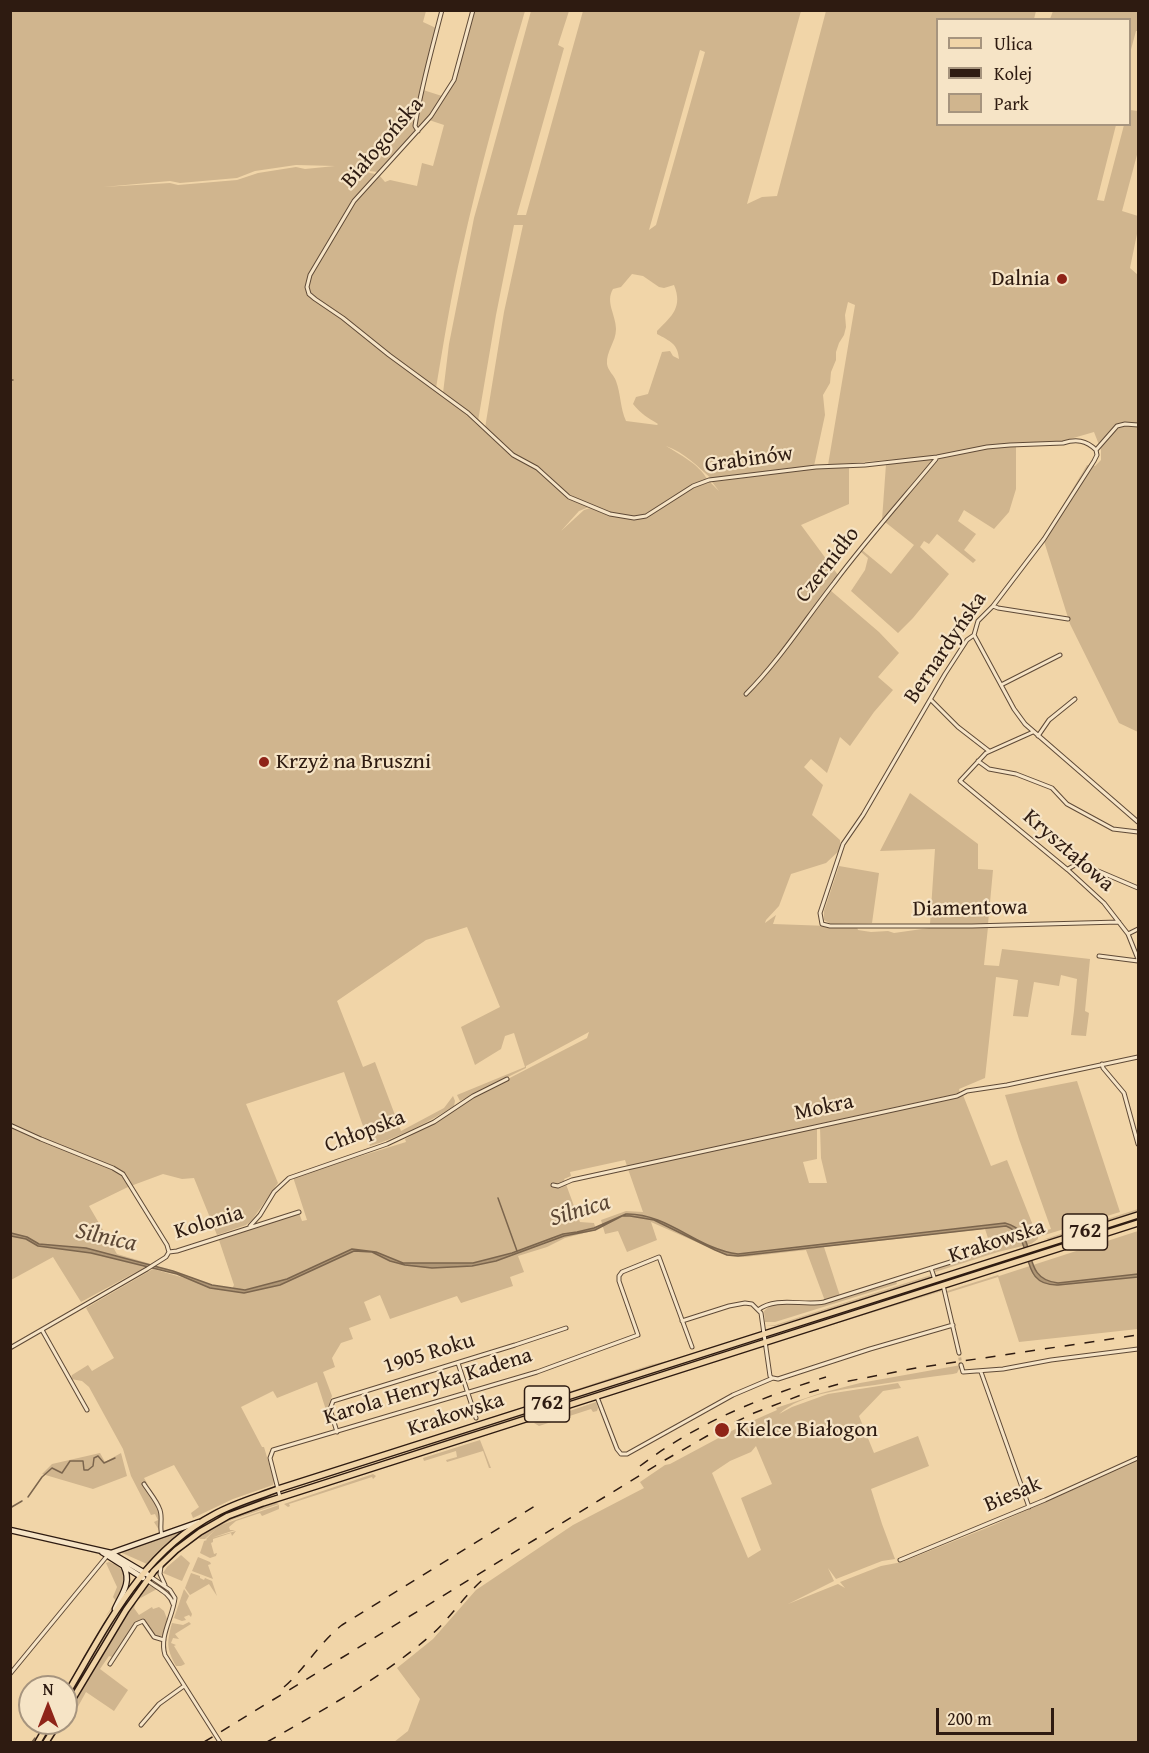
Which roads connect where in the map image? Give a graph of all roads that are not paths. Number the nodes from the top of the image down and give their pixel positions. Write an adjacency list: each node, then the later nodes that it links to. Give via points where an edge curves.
1 (442, 10): 3 (street, via 420,91 415,126)
2 (473, 10): 3 (street, Białogońska, via 454,80)
3 (418, 130): 4 (street, Białogońska, via 354,201 310,275)
4 (308, 291): 7 (street, Grabinów, via 468,413 513,455 545,475 564,494 619,517 646,516 709,480)
5 (1138, 425): 6 (street, Bernardyńska, via 1117,426)
6 (1096, 450): 7 (street, Grabinów, via 1074,440 988,447); 8 (street, Bernardyńska, via 1094,461 1051,530)
7 (937, 458): 13 (street, Czernidło)
8 (993, 606): 9 (street); 10 (street, Bernardyńska, via 978,621)
9 (1068, 620)
10 (974, 634): 12 (street); 15 (street, Bernardyńska)
11 (1060, 655): 12 (street)
12 (1001, 685): 16 (street, via 1015,712)
13 (746, 694)
14 (1075, 699): 17 (street, via 1049,720)
15 (931, 700): 18 (street, via 958,728); 25 (street, Bernardyńska, via 843,844 820,913)
16 (1033, 732): 17 (street); 18 (street)
17 (1038, 736): 20 (street)
18 (989, 751): 19 (street)
19 (978, 761): 21 (street, via 989,769 1016,774 1052,788 1067,804 1113,829); 22 (street, Kryształowa, via 960,781)
20 (1138, 822)
21 (1138, 832)
22 (1068, 870): 23 (street, via 1075,865 1084,866); 24 (street, Kryształowa)
23 (1138, 888)
24 (1119, 922): 25 (street, Diamentowa, via 972,926); 27 (street, Kryształowa)
25 (822, 924)
26 (1138, 929): 27 (street)
27 (1128, 934): 29 (street, Kryształowa)
28 (1099, 957): 29 (street)
29 (1138, 960)
30 (1138, 1057): 31 (street, Mokra)
31 (1102, 1064): 34 (street, via 1124,1093); 35 (street, Mokra)
32 (507, 1079): 39 (street, Chłopska, via 434,1122 387,1144 289,1178)
33 (10, 1125): 40 (street, via 123,1174)
34 (1138, 1144)
35 (553, 1185)
36 (299, 1212): 39 (street, Kolonia)
37 (1138, 1215): 43 (main road, Krakowska / 762)
38 (1138, 1223): 44 (main road, Krakowska / 762)
39 (248, 1227): 40 (street, Kolonia)
40 (169, 1252): 49 (street, Kolonia)
41 (960, 1259): 42 (street)
42 (931, 1268): 43 (street, Krakowska); 45 (street, Krakowska, via 824,1302 775,1303)
43 (935, 1280): 50 (main road, Krakowska / 762)
44 (944, 1285): 47 (street, Krakowska); 51 (main road, Krakowska / 762)
45 (759, 1310): 46 (street, via 745,1303); 50 (street)
46 (682, 1321): 52 (street); 60 (street, Karola Henryka Kadena, via 659,1257 619,1276 638,1335)
47 (953, 1325): 55 (street, Krakowska); 59 (street)
48 (566, 1328): 56 (street, 1905 Roku)
49 (42, 1330): 53 (street, Kolonia); 62 (street)
50 (765, 1334): 51 (street); 67 (main road, Krakowska / 762)
51 (766, 1342): 59 (street); 61 (main road, Krakowska / 762)
52 (692, 1347)
53 (10, 1348)
54 (1138, 1349): 58 (street)
55 (959, 1353)
56 (458, 1363): 60 (street); 64 (street, 1905 Roku, via 333,1401 330,1409)
57 (961, 1365): 58 (street, via 965,1373)
58 (981, 1372): 69 (street)
59 (773, 1378): 61 (street, via 733,1395 627,1454 617,1449)
60 (468, 1393): 63 (street); 64 (street, Karola Henryka Kadena)
61 (596, 1396): 68 (main road, Krakowska / 762)
62 (87, 1410)
63 (476, 1418)
64 (337, 1432): 67 (street, Karola Henryka Kadena, via 273,1450 270,1458)
65 (1138, 1458): 69 (street, Biesak)
66 (144, 1484): 72 (street, via 160,1509)
67 (279, 1489): 68 (street, Karola Henryka Kadena); 70 (main road, Krakowska / 762)
68 (280, 1497): 75 (main road, Krakowska / 762, via 210,1526)
69 (1029, 1507): 74 (street, Biesak)
70 (203, 1521): 72 (main road); 77 (main road, Krakowska / 762, via 173,1542)
71 (10, 1530): 73 (main road)
72 (162, 1535): 73 (main road)
73 (109, 1555): 76 (main road); 77 (main road); 84 (street)
74 (900, 1560)
75 (162, 1563): 78 (main road, Krakowska / 762); 79 (street, via 160,1574)
76 (124, 1567): 77 (main road); 81 (main road, via 127,1582)
77 (142, 1574): 78 (main road); 81 (main road, Krakowska / 762)
78 (148, 1578): 79 (street); 80 (street, via 170,1597); 87 (main road, Krakowska / 762)
79 (165, 1587): 80 (street, via 174,1595)
80 (172, 1609): 82 (street)
81 (113, 1616): 85 (main road, Krakowska / 762)
82 (164, 1640): 83 (street, via 156,1638 140,1622); 86 (street, via 165,1655)
83 (110, 1664)
84 (10, 1674)
85 (78, 1675)
86 (184, 1686): 88 (street, via 159,1704); 89 (street)
87 (78, 1690)
88 (141, 1725)
89 (220, 1743)

